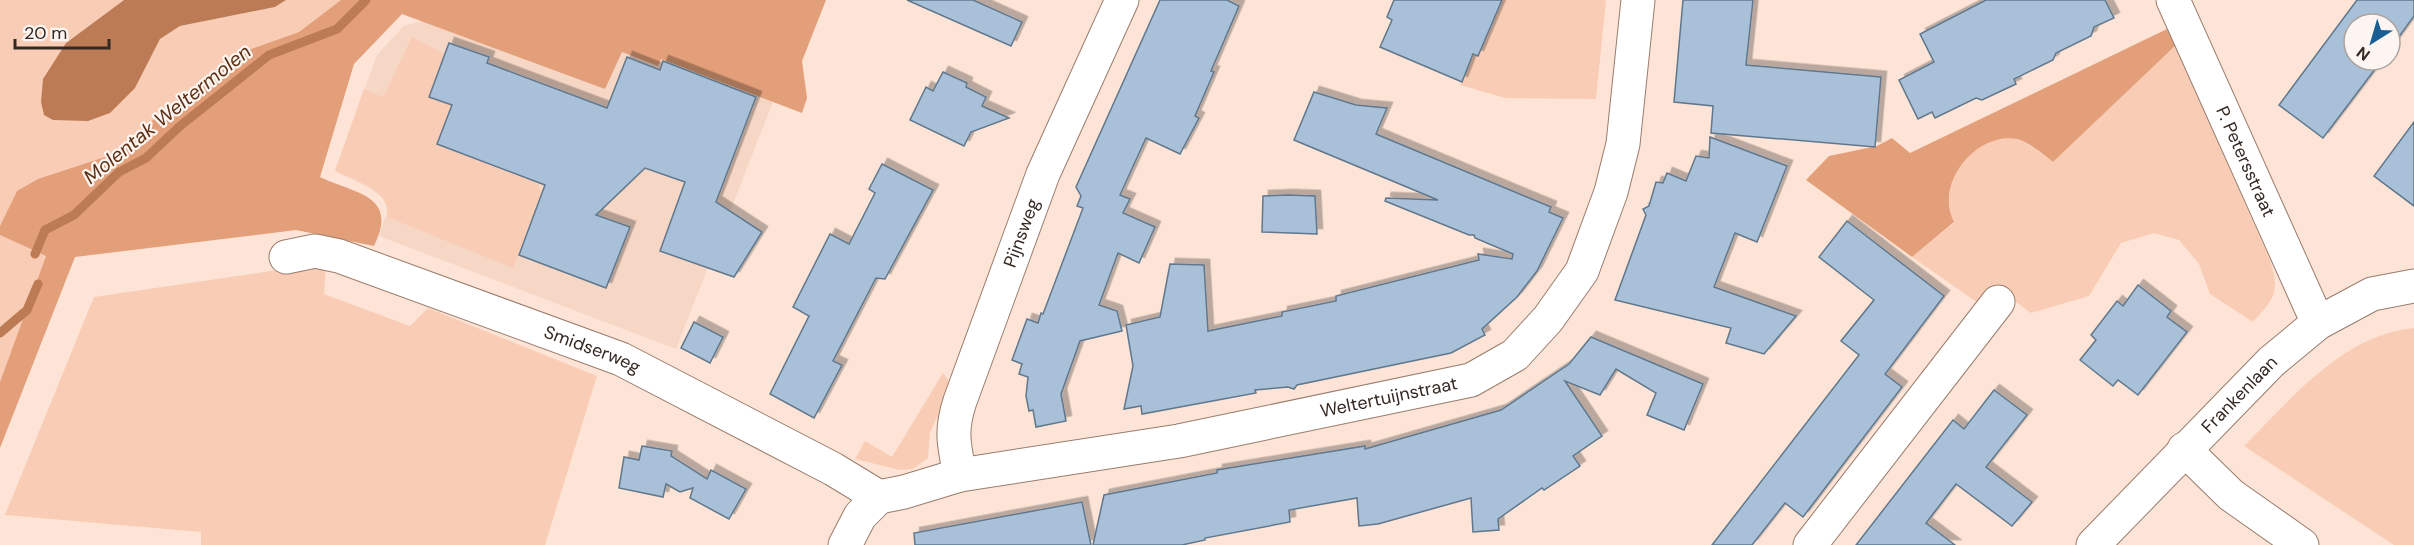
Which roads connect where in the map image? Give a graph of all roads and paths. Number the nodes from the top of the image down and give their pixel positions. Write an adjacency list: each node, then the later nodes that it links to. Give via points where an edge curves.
1 (1122, 0): 9 (street, Pijnsweg, via 1043,174 952,423)
2 (1638, 0): 9 (street, Weltertuijnstraat, via 1623,144 1611,192 1582,270 1548,319 1515,355 1472,380 1179,441)
3 (2179, 2): 7 (street, P. Petersstraat)
4 (286, 257): 10 (street, Smidserweg, via 315,251 339,256 621,359)
5 (2414, 286): 7 (street, Frankenlaan, via 2372,294)
6 (1998, 302): 12 (street)
7 (2318, 323): 8 (street, Frankenlaan, via 2271,362)
8 (2184, 449): 13 (street, Frankenlaan); 14 (street, via 2231,495)
9 (960, 475): 10 (street, Weltertuijnstraat)
10 (879, 496): 11 (street, via 860,516)
11 (845, 545)
12 (1810, 545)
13 (2093, 545)
14 (2302, 545)

